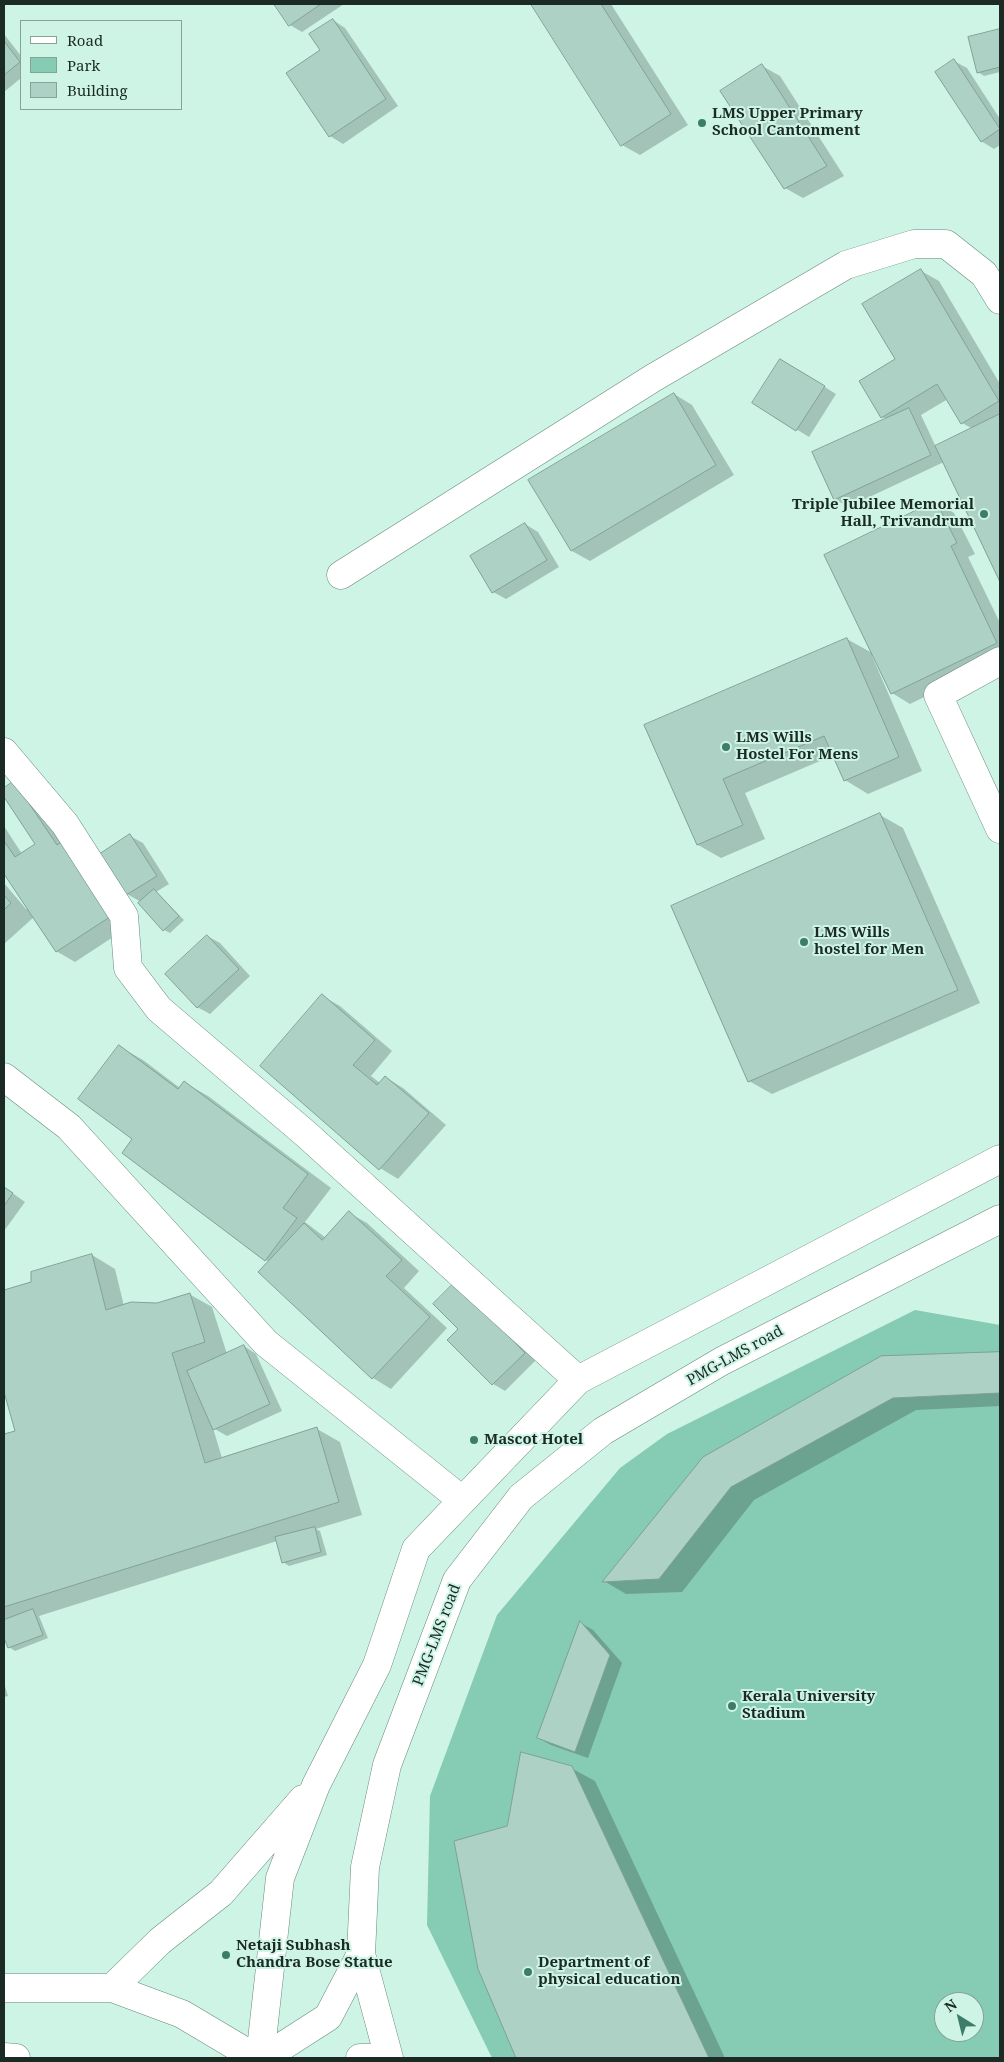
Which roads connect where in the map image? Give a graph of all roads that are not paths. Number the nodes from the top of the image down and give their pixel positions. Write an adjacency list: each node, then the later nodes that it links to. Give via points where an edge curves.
1 (1000, 300): 2 (main road, via 984,274 946,244 914,244 846,265 653,378)
2 (341, 575)
3 (1000, 661): 5 (main road, via 938,695)
4 (4, 752): 9 (main road, via 65,824 124,916 128,968 159,1009 307,1135)
5 (1000, 829)
6 (4, 1077): 10 (main road, via 69,1127 266,1343)
7 (1000, 1159): 9 (main road)
8 (1000, 1220): 12 (main road, PMG-LMS road, via 713,1366 604,1431 521,1497 457,1580 387,1765 365,1867)
9 (578, 1380): 10 (main road)
10 (462, 1500): 11 (main road, via 416,1549 377,1665)
11 (316, 1785): 14 (main road, via 221,1893 160,1941); 18 (main road, via 280,1878)
12 (361, 1954): 18 (main road, PMG-LMS road, via 328,2017); 20 (main road)
13 (4, 1988): 14 (main road)
14 (112, 1988): 17 (main road, via 182,2014)
15 (4, 2057): 16 (main road)
16 (16, 2058)
17 (256, 2058)
18 (262, 2058)
19 (360, 2058): 20 (main road)
20 (389, 2058)

